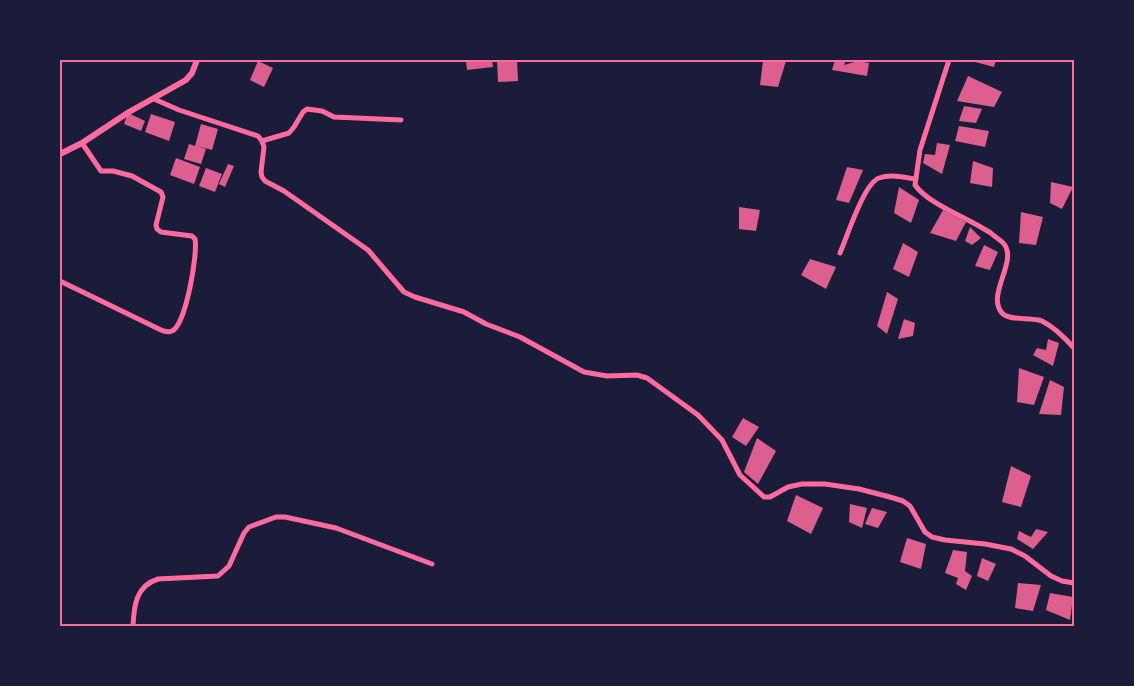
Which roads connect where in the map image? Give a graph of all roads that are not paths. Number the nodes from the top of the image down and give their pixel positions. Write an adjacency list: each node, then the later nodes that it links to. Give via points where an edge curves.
1 (197, 60): 3 (street, via 186,80)
2 (949, 60): 8 (street, via 920,150)
3 (154, 99): 5 (street, via 258,136); 6 (street)
4 (401, 120): 5 (street, via 334,117 322,110 307,109 289,133)
5 (262, 141): 13 (street, via 261,172 265,181 368,250 404,292 464,312 520,337 584,372 647,378 698,415 722,440 740,475 764,497 802,484 825,484 890,497 910,506 925,532 932,537 1011,549 1052,576)
6 (82, 143): 7 (street); 10 (street, via 100,171 132,176 161,192 157,229 195,239 193,276 182,316 170,332)
7 (60, 154)
8 (915, 179): 9 (street, via 886,177 871,184); 11 (street, via 915,185 924,194 1004,244 1008,252 999,288 998,306 1002,313 1006,317 1043,322)
9 (840, 253)
10 (60, 281)
11 (1074, 348)
12 (432, 564): 14 (street, via 336,528 296,518 276,518 249,527 229,566 218,576 149,582 141,589)
13 (1074, 583)
14 (133, 626)

